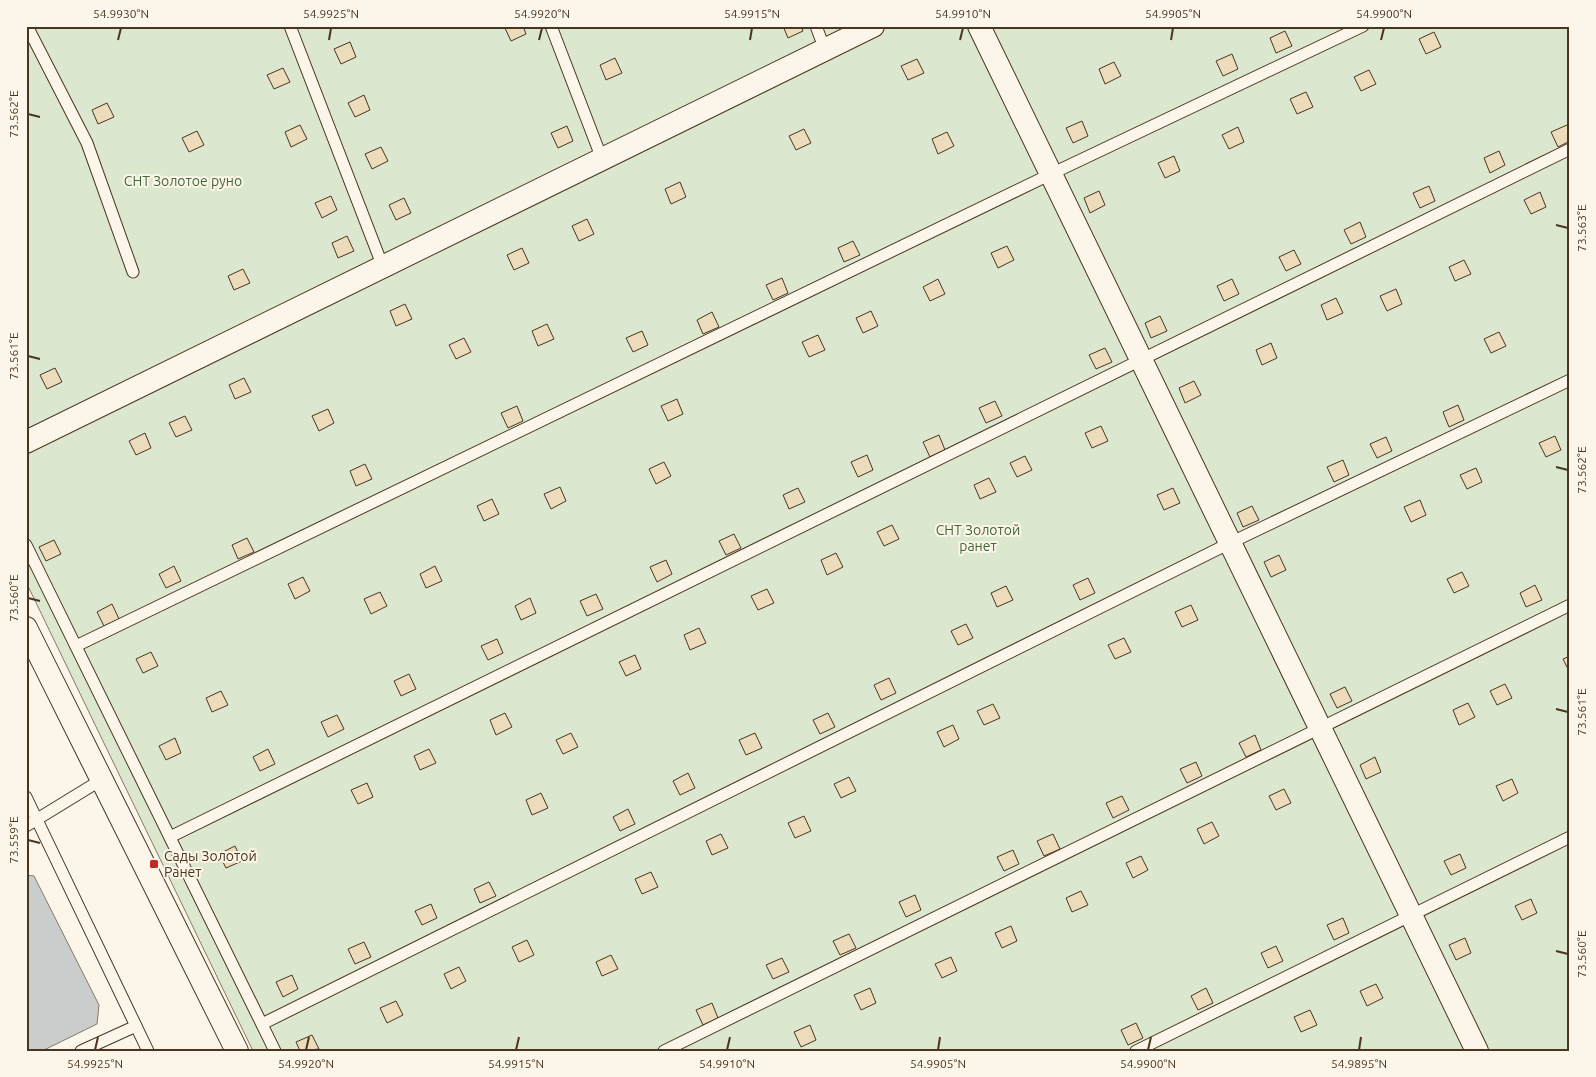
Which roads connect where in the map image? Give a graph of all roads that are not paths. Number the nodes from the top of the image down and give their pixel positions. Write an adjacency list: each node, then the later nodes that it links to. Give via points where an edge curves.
1 (27, 26): 13 (lane, via 87,143)
2 (290, 26): 12 (lane)
3 (551, 26): 10 (lane)
4 (816, 26): 8 (lane)
5 (873, 26): 8 (street)
6 (979, 26): 11 (street)
7 (1363, 26): 11 (lane)
8 (825, 50): 10 (street)
9 (1570, 149): 14 (lane)
10 (602, 159): 12 (street)
11 (1051, 174): 14 (street); 21 (lane)
12 (384, 267): 16 (street)
13 (133, 272)
14 (1141, 359): 17 (street); 27 (lane)
15 (1570, 380): 17 (lane)
16 (26, 442)
17 (1230, 543): 22 (street); 30 (lane)
18 (26, 544): 21 (lane)
19 (1570, 605): 22 (lane)
20 (26, 628): 23 (street)
21 (76, 646): 27 (lane)
22 (1320, 727): 29 (street); 36 (lane)
23 (101, 780): 25 (lane); 34 (street)
24 (26, 797): 25 (lane)
25 (38, 821): 26 (lane); 31 (lane)
26 (26, 826)
27 (170, 837): 30 (lane)
28 (1570, 837): 29 (lane)
29 (1411, 915): 37 (lane); 38 (street)
30 (262, 1024): 35 (lane)
31 (136, 1026): 32 (lane); 33 (lane)
32 (81, 1051)
33 (148, 1051)
34 (237, 1051)
35 (275, 1051)
36 (664, 1051)
37 (1136, 1051)
38 (1477, 1051)

